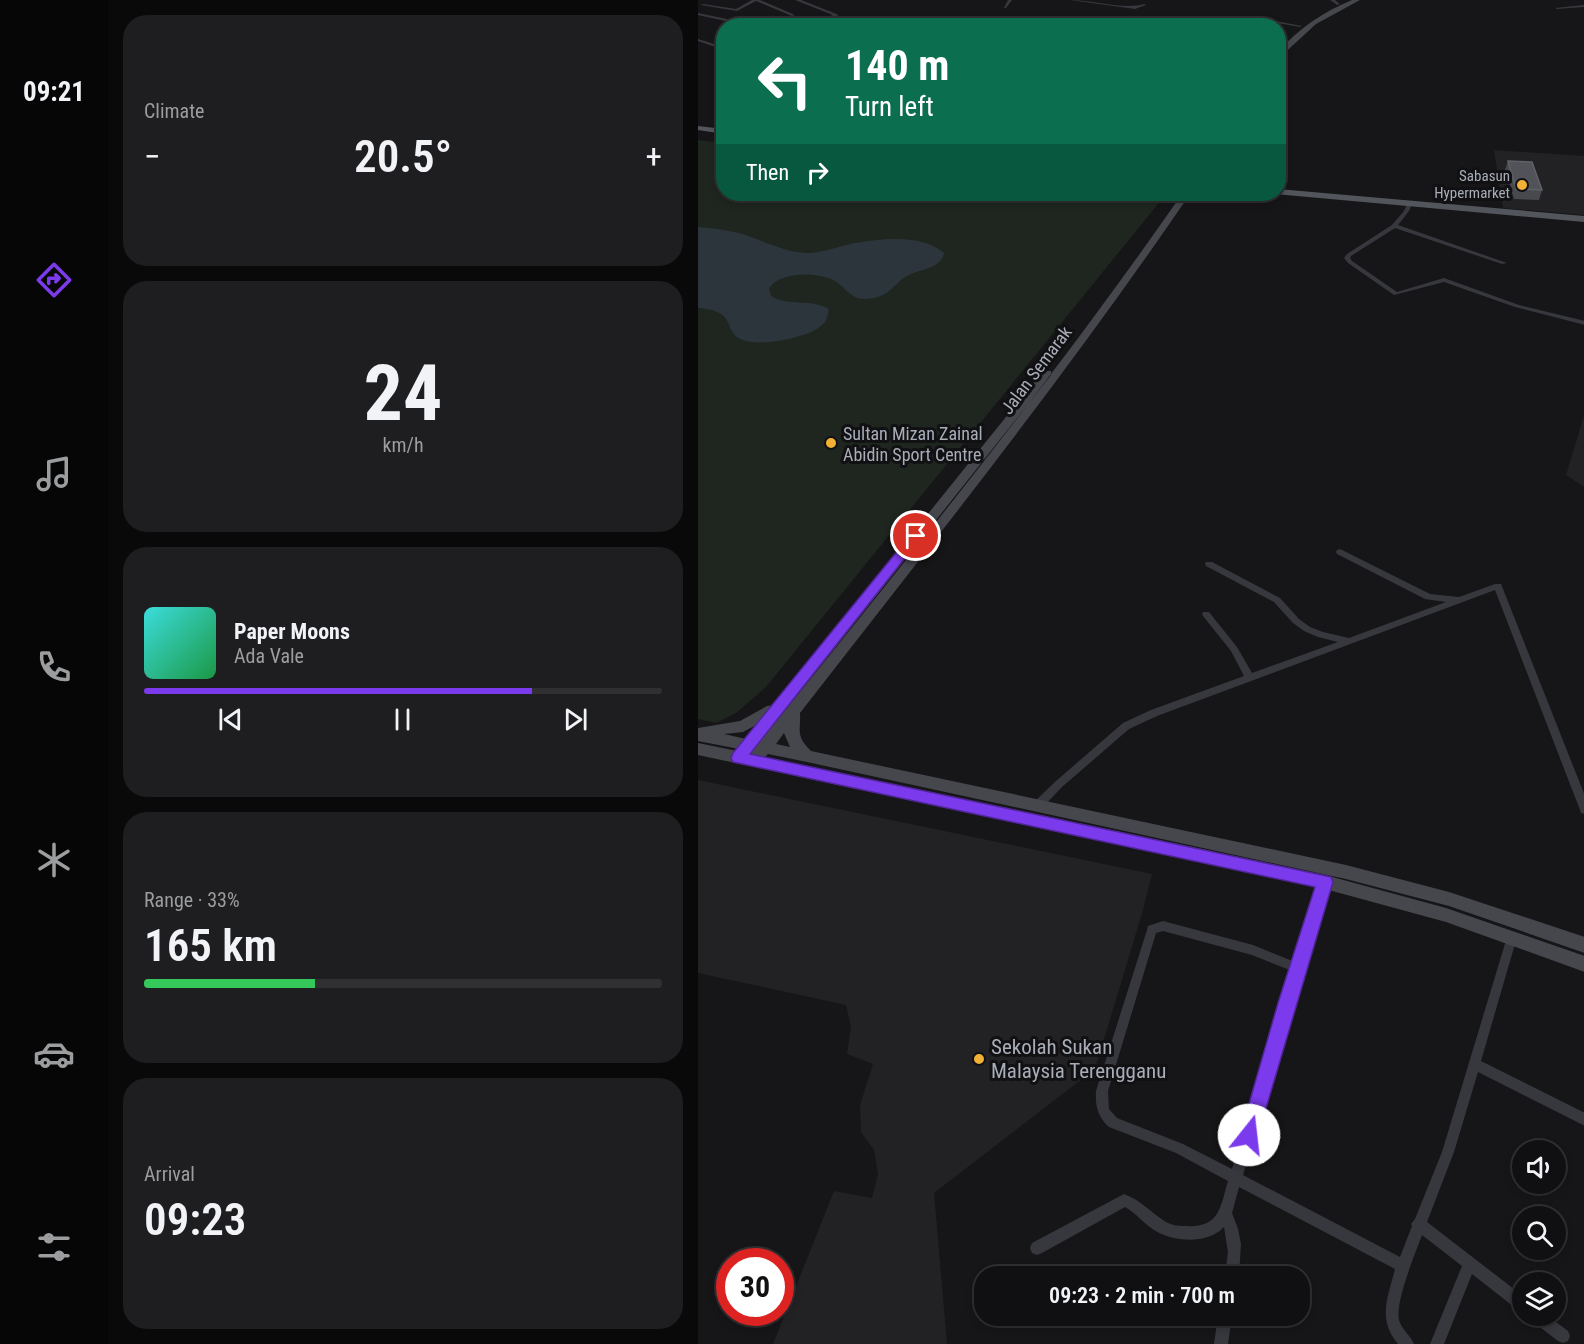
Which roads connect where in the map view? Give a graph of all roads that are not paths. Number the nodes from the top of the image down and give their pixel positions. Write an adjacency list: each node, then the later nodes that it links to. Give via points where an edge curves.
1 (713, 0): 10 (street)
2 (756, 0): 10 (street, via 737,10); 15 (street)
3 (797, 0): 17 (street, via 837,15)
4 (1010, 0): 12 (street)
5 (1072, 0): 9 (street, via 1135,8)
6 (1349, 0): 8 (main road)
7 (1357, 0): 23 (main road, via 1307,26)
8 (1335, 2): 19 (main road)
9 (1144, 5)
10 (701, 6)
11 (1584, 6): 13 (street)
12 (1005, 7)
13 (1557, 8)
14 (698, 14): 16 (street)
15 (792, 15)
16 (717, 18)
17 (828, 18)
18 (1286, 24): 19 (street)
19 (1300, 26): 21 (main road)
20 (698, 40): 22 (street)
21 (1286, 41)
22 (716, 46)
23 (1286, 48)
24 (698, 129): 25 (main road)
25 (716, 131)
26 (698, 134): 27 (main road)
27 (716, 136)
28 (1286, 192): 30 (main road)
29 (1181, 201): 41 (main road, Jalan Semarak, via 1028,412)
30 (1407, 202): 31 (main road); 32 (street, via 1407,214)
31 (1584, 219)
32 (1395, 225): 33 (street); 34 (street, via 1347,258 1396,294 1444,280 1517,306)
33 (1504, 263)
34 (1584, 323)
35 (1340, 552): 37 (street, via 1428,597)
36 (1209, 564): 39 (street, via 1277,600 1307,629)
37 (1460, 600): 39 (street); 48 (street, via 1498,586)
38 (1206, 614): 40 (street, via 1234,649)
39 (1349, 641): 40 (street)
40 (1249, 677): 47 (street, via 1126,726)
41 (790, 705): 42 (main road, via 743,726); 43 (main road, Jalan Semarak); 45 (main road, Jalan Semarak); 46 (main road, via 791,737)
42 (698, 734): 43 (main road)
43 (749, 746): 45 (main road, Jalan Semarak)
44 (698, 749): 45 (main road)
45 (752, 756): 46 (main road); 49 (main road)
46 (807, 756): 47 (main road)
47 (1038, 805): 51 (main road, via 1398,884)
48 (1584, 810)
49 (1325, 882): 50 (main road); 53 (street)
50 (1512, 937): 52 (main road); 54 (street)
51 (1584, 945)
52 (1584, 964)
53 (1298, 968): 56 (street); 56 (street, via 1253,950 1163,926 1152,930 1102,1091 1101,1106 1113,1123 1179,1148)
54 (1475, 1064): 55 (street); 58 (street, via 1448,1152)
55 (1584, 1119)
56 (1236, 1179): 57 (street); 62 (street)
57 (1225, 1214): 59 (street, via 1205,1232 1175,1232 1124,1200); 61 (street, via 1235,1240)
58 (1418, 1224): 60 (street); 62 (street)
59 (1037, 1248)
60 (1470, 1263): 63 (street); 69 (street)
61 (1234, 1266)
62 (1403, 1266): 68 (street, via 1392,1319)
63 (1512, 1296)
64 (1224, 1326): 67 (street)
65 (1550, 1326): 66 (street)
66 (1563, 1336)
67 (1221, 1344)
68 (1407, 1344)
69 (1437, 1344)

